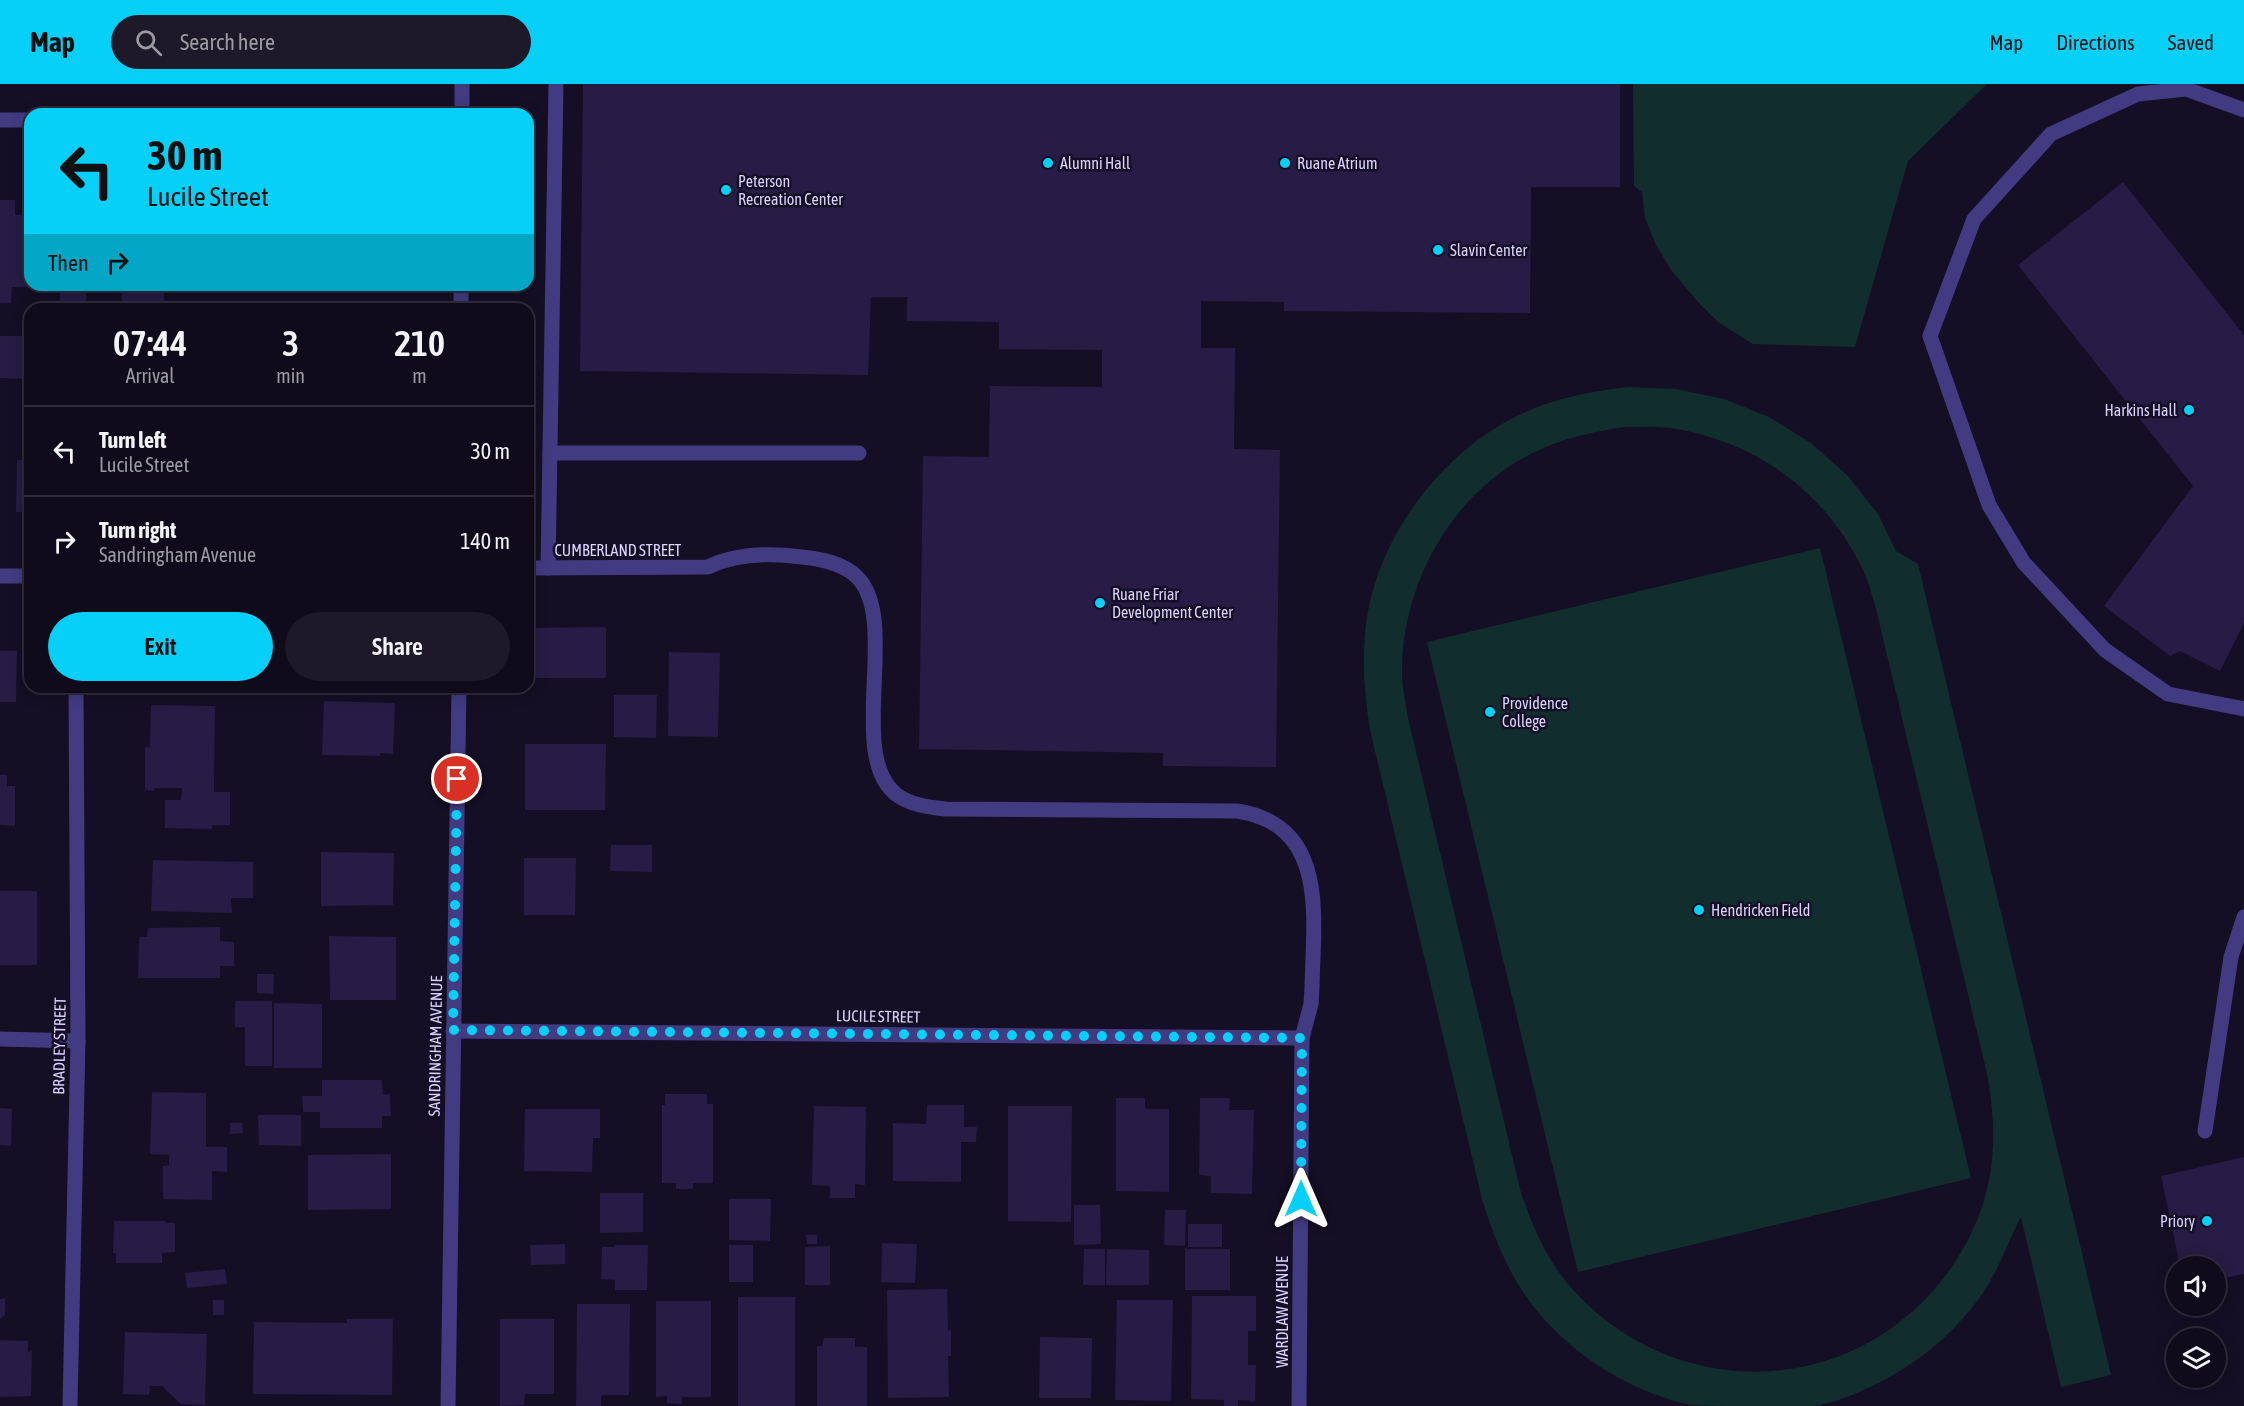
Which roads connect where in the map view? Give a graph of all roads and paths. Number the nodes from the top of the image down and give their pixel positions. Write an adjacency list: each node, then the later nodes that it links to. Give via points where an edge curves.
1 (462, 84): 3 (street)
2 (556, 84): 7 (street)
3 (462, 108)
4 (2244, 110): 15 (street, via 2186,89 2139,94 2051,134 1974,219 1930,336 1989,505 2024,563 2105,650 2168,694)
5 (0, 120): 6 (street)
6 (24, 120)
7 (550, 453): 8 (street); 10 (street)
8 (859, 453)
9 (534, 568): 10 (street, CUMBERLAND STREET)
10 (548, 568): 18 (street, CUMBERLAND STREET, via 708,567 741,556 796,556 832,562 857,576 871,600 878,761 888,785 906,800 945,809 1237,811 1258,816 1284,832 1299,849 1312,883 1311,1004)
11 (0, 576): 12 (street)
12 (24, 576)
13 (76, 693): 20 (street, BRADLEY STREET)
14 (459, 693): 17 (street, SANDRINGHAM AVENUE)
15 (2244, 709)
16 (2244, 917): 21 (street, via 2231,957)
17 (453, 1030): 18 (street, LUCILE STREET); 23 (street, SANDRINGHAM AVENUE)
18 (1302, 1038): 24 (street, WARDLAW AVENUE)
19 (0, 1039): 20 (street)
20 (78, 1041): 22 (street, BRADLEY STREET)
21 (2205, 1131)
22 (70, 1406)
23 (448, 1406)
24 (1299, 1406)

